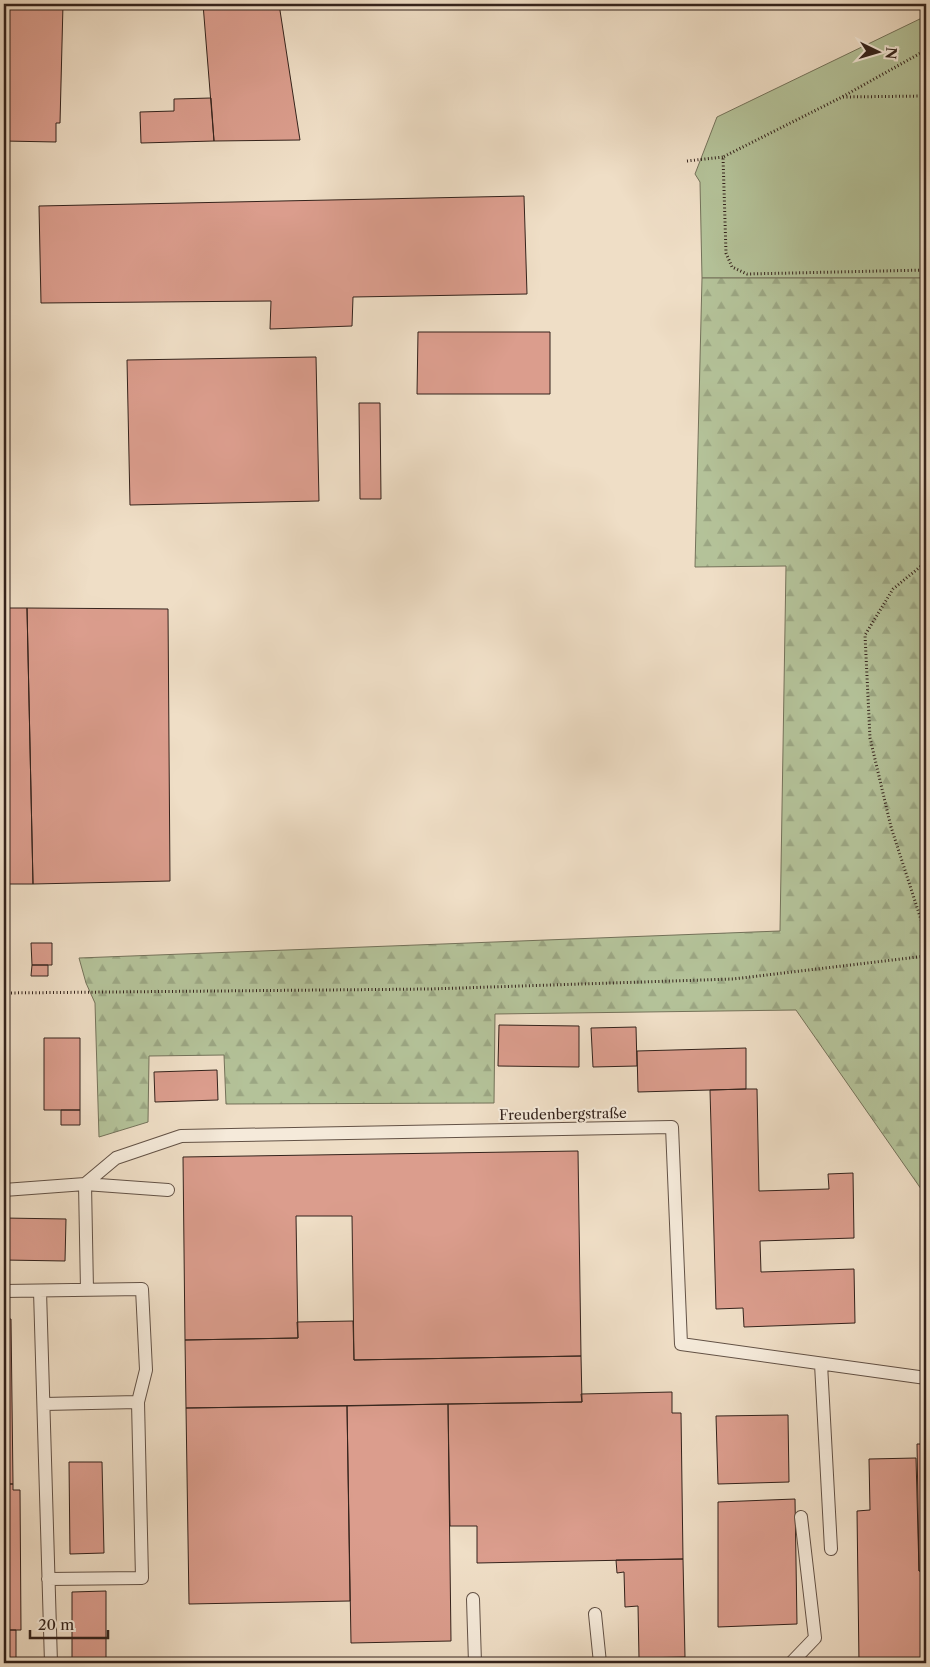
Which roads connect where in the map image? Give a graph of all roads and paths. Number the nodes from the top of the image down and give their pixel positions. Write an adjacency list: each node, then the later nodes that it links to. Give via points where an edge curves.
1 (926, 50): 2 (path)
2 (842, 96): 3 (path); 4 (path)
3 (926, 96)
4 (723, 157): 5 (path); 6 (path, via 726,253 732,267 747,274)
5 (687, 161)
6 (926, 270)
7 (926, 562): 8 (path, via 893,589 865,635 870,738 891,827)
8 (926, 935)
9 (926, 956): 10 (path, via 732,979 430,989)
10 (4, 993)
11 (85, 1184): 12 (lane); 13 (lane); 14 (lane); 17 (lane, Freudenbergstraße, via 116,1158 181,1136 672,1127 681,1344)
12 (4, 1190)
13 (168, 1190)
14 (87, 1290): 16 (lane); 19 (lane, via 142,1289 146,1370)
15 (4, 1291): 16 (lane)
16 (40, 1291): 20 (lane)
17 (821, 1364): 18 (lane, Freudenbergstraße); 22 (lane)
18 (926, 1378)
19 (138, 1402): 20 (lane); 23 (lane, via 142,1578)
20 (44, 1404): 23 (lane)
21 (801, 1517): 29 (lane, via 814,1638)
22 (830, 1549)
23 (48, 1578): 26 (lane)
24 (473, 1599): 27 (lane)
25 (595, 1614): 28 (lane)
26 (51, 1663)
27 (475, 1663)
28 (600, 1663)
29 (790, 1663)

